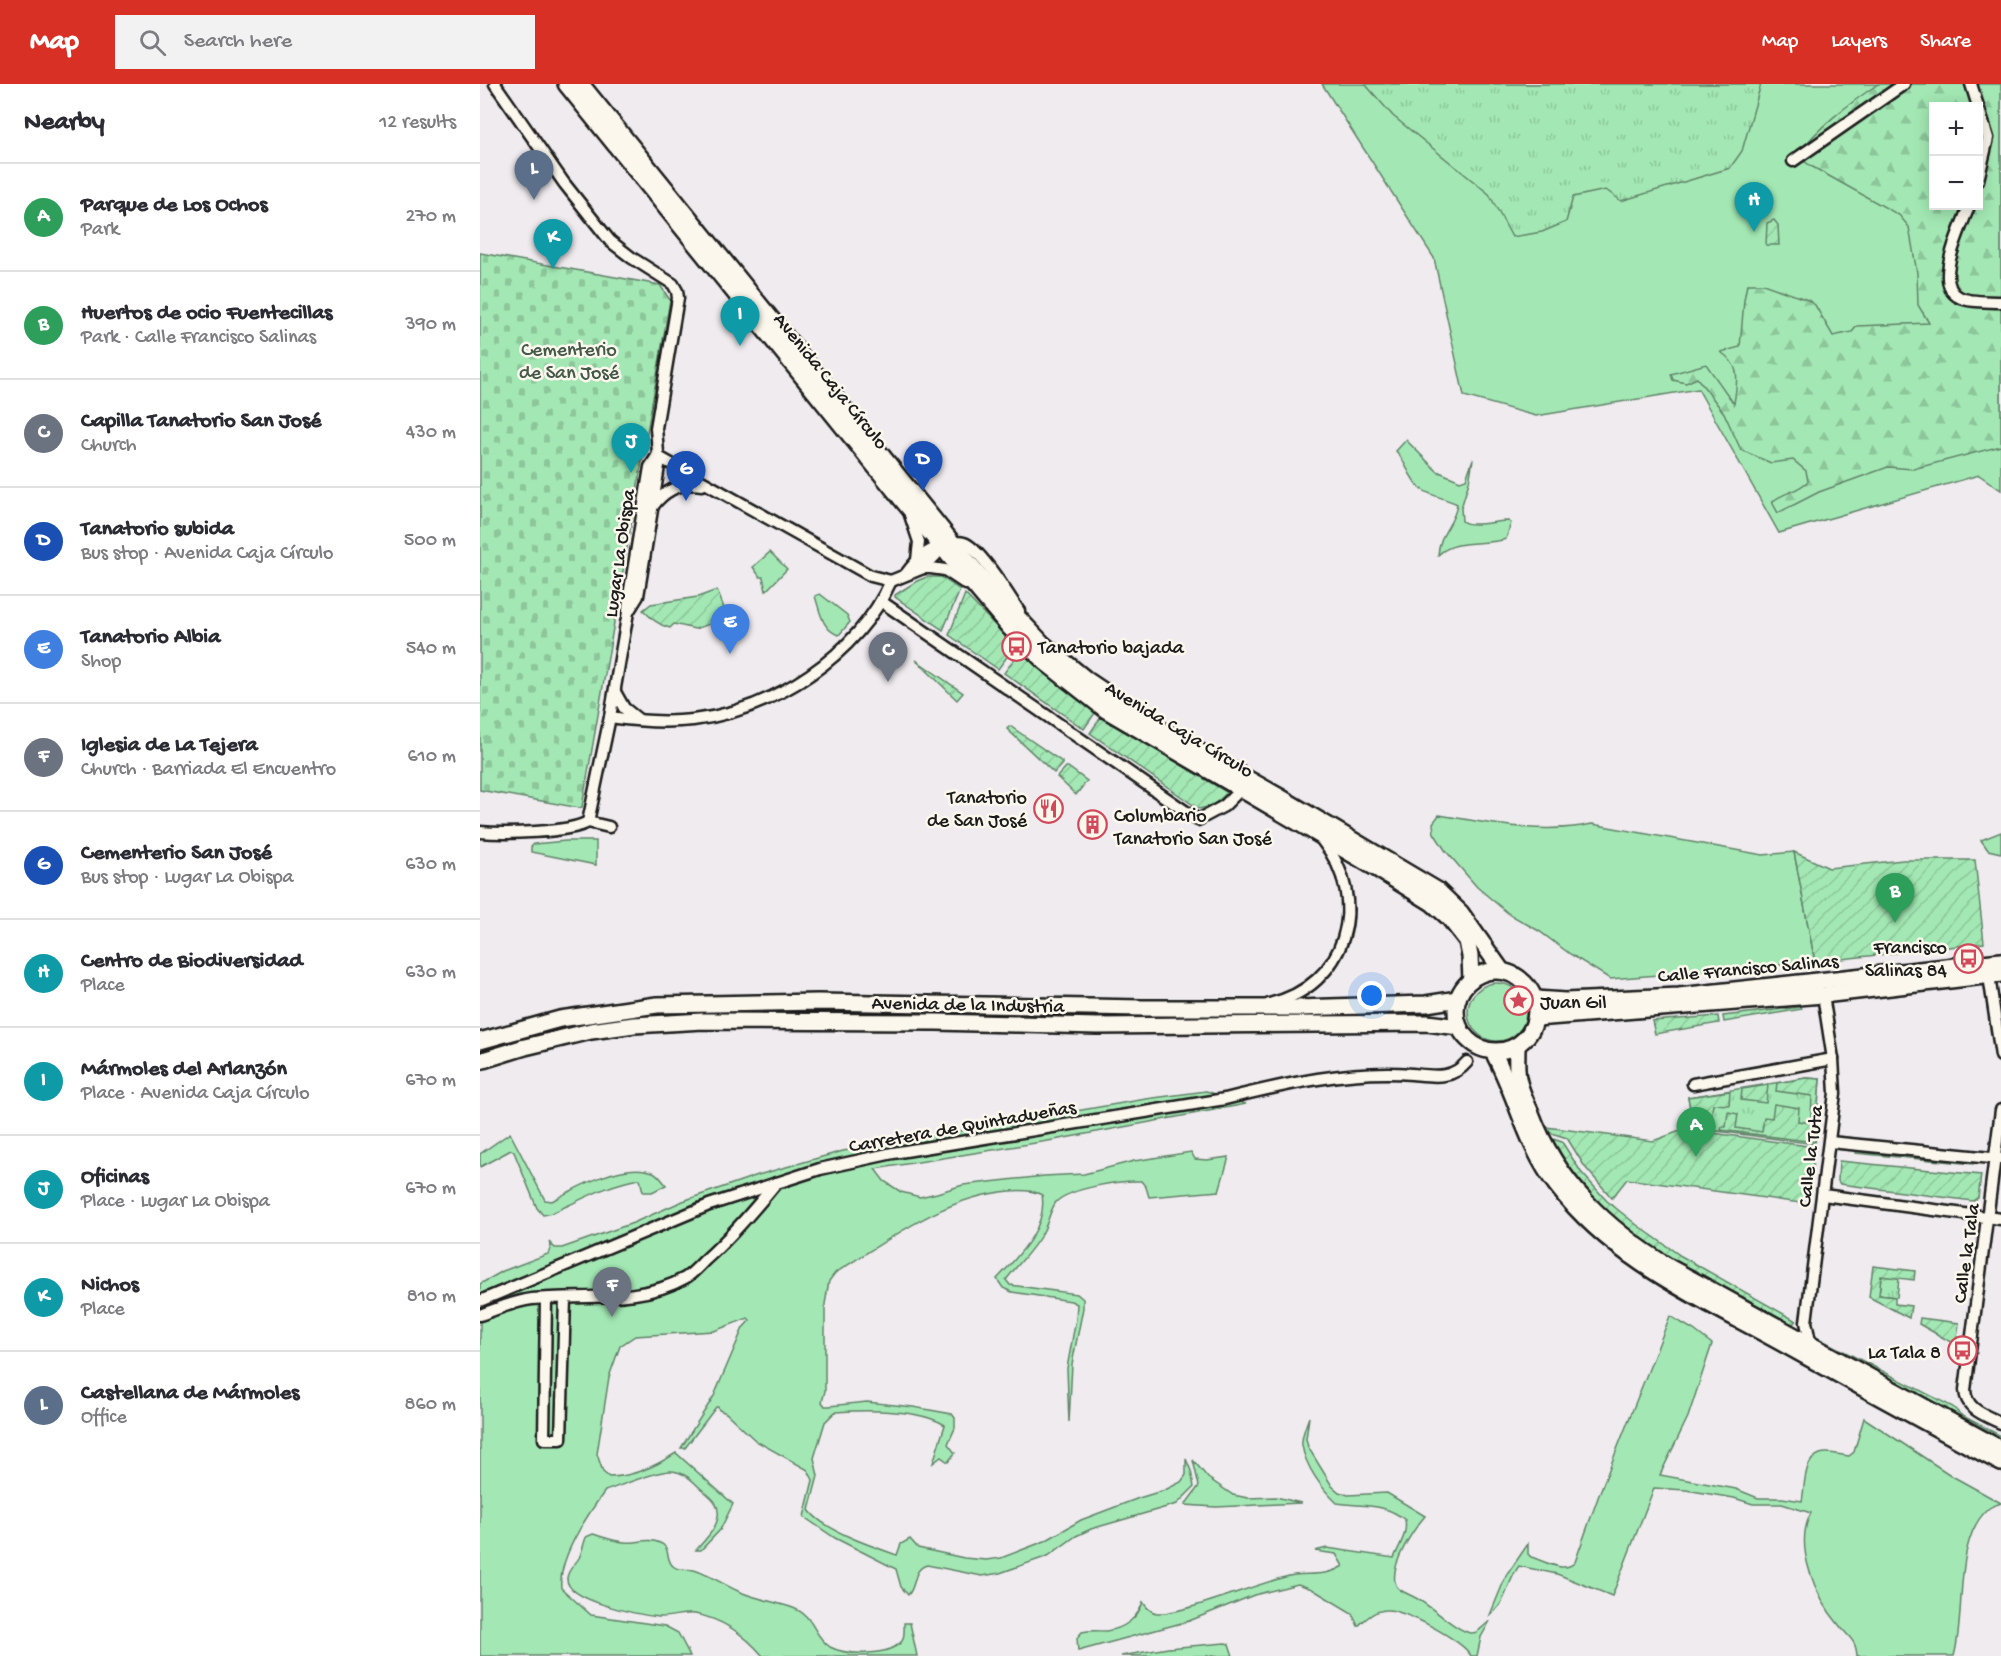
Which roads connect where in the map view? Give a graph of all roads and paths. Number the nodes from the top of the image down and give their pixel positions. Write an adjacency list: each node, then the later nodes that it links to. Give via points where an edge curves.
1 (495, 84): 10 (street, Lugar La Obispa, via 610,241 673,284 677,291 656,428)
2 (566, 84): 12 (main road, Avenida Caja Círculo)
3 (581, 84): 14 (main road, Avenida Caja Círculo)
4 (1904, 84): 7 (street)
5 (1971, 84): 6 (street, via 1988,138)
6 (1983, 159)
7 (1793, 161)
8 (1968, 210): 9 (street, via 1947,267 1948,283 1953,294 1964,299)
9 (2001, 302)
10 (657, 456): 11 (street); 13 (street); 18 (street, Lugar La Obispa, via 650,466)
11 (709, 486): 13 (street, via 679,486); 16 (street, via 862,572)
12 (903, 501): 14 (main road, Avenida Caja Círculo); 15 (street, via 919,538)
13 (653, 506): 18 (street, via 638,596)
14 (946, 541): 15 (street, via 936,555); 19 (main road, Avenida Caja Círculo); 29 (main road, Avenida Caja Círculo, via 1043,644 1072,669 1134,713 1437,890 1467,921)
15 (920, 564): 16 (street); 19 (street, via 960,578)
16 (891, 581): 17 (street)
17 (882, 602): 22 (street, via 826,664 775,694 714,716); 23 (street, via 1198,820 1224,806)
18 (628, 612): 20 (street, Lugar La Obispa)
19 (996, 614): 23 (main road, Avenida Caja Círculo, via 1089,698)
20 (615, 691): 21 (street, Lugar La Obispa); 22 (street, via 624,708)
21 (610, 717): 22 (street); 24 (street, Lugar La Obispa)
22 (640, 720)
23 (1241, 789): 27 (main road, Avenida Caja Círculo)
24 (588, 822): 25 (street); 26 (street, via 538,831)
25 (609, 827)
26 (480, 832)
27 (1316, 833): 31 (main road, Avenida Caja Círculo, via 1441,911 1467,941); 35 (street, Avenida de la Industria, via 1335,859 1347,899 1342,943 1328,970 1299,994 1264,1005)
28 (2001, 962): 34 (main road, Calle Francisco Salinas, via 1679,996)
29 (1502, 971): 31 (main road); 34 (main road, via 1526,983)
30 (1995, 975): 32 (main road, Calle Francisco Salinas); 41 (street)
31 (1471, 980): 33 (main road)
32 (1823, 995): 36 (main road, Calle Francisco Salinas); 42 (street, Calle la Tuta)
33 (1458, 999): 35 (main road, Avenida de la Industria, via 1426,1004); 37 (main road)
34 (1535, 999): 36 (main road)
35 (1174, 1008): 38 (main road, Avenida de la Industria, via 796,1002 657,1005 560,1019)
36 (1536, 1018): 39 (main road, via 1530,1034)
37 (1459, 1027): 40 (main road, via 1473,1044); 43 (main road, Avenida de la Industria, via 1427,1023 1119,1027 703,1021 591,1031)
38 (480, 1041)
39 (1517, 1046): 40 (main road); 58 (main road, via 1518,1078 1534,1121 1562,1173 1588,1204 1643,1251)
40 (1493, 1052): 62 (main road, via 1546,1171 1583,1218 1614,1245 1708,1304)
41 (2001, 1056)
42 (1833, 1059): 45 (street); 47 (street, Calle la Tuta, via 1835,1093)
43 (480, 1061)
44 (1467, 1062): 49 (street, Carretera de Quintadueñas, via 1448,1076 1382,1072 1280,1086 1225,1099 893,1153)
45 (1693, 1084)
46 (2001, 1110): 48 (street, Calle la Tala)
47 (1830, 1142): 48 (street); 50 (street, Calle la Tuta)
48 (1998, 1159): 51 (street, Calle la Tala)
49 (776, 1183): 53 (street, via 687,1277 645,1293); 55 (street, Carretera de Quintadueñas, via 668,1221)
50 (1823, 1195): 51 (street); 57 (street, Calle la Tuta)
51 (1988, 1217): 52 (street); 60 (street, Calle la Tala, via 1965,1390 1973,1409)
52 (2001, 1219)
53 (565, 1298): 54 (street); 54 (street, via 561,1439 544,1439)
54 (546, 1299): 56 (street, via 523,1301)
55 (480, 1301)
56 (480, 1314)
57 (1806, 1322): 58 (street); 59 (street, Calle la Tuta)
58 (1786, 1332): 59 (main road)
59 (1811, 1346): 61 (main road)
60 (2001, 1423)
61 (2001, 1449)
62 (2001, 1463)

